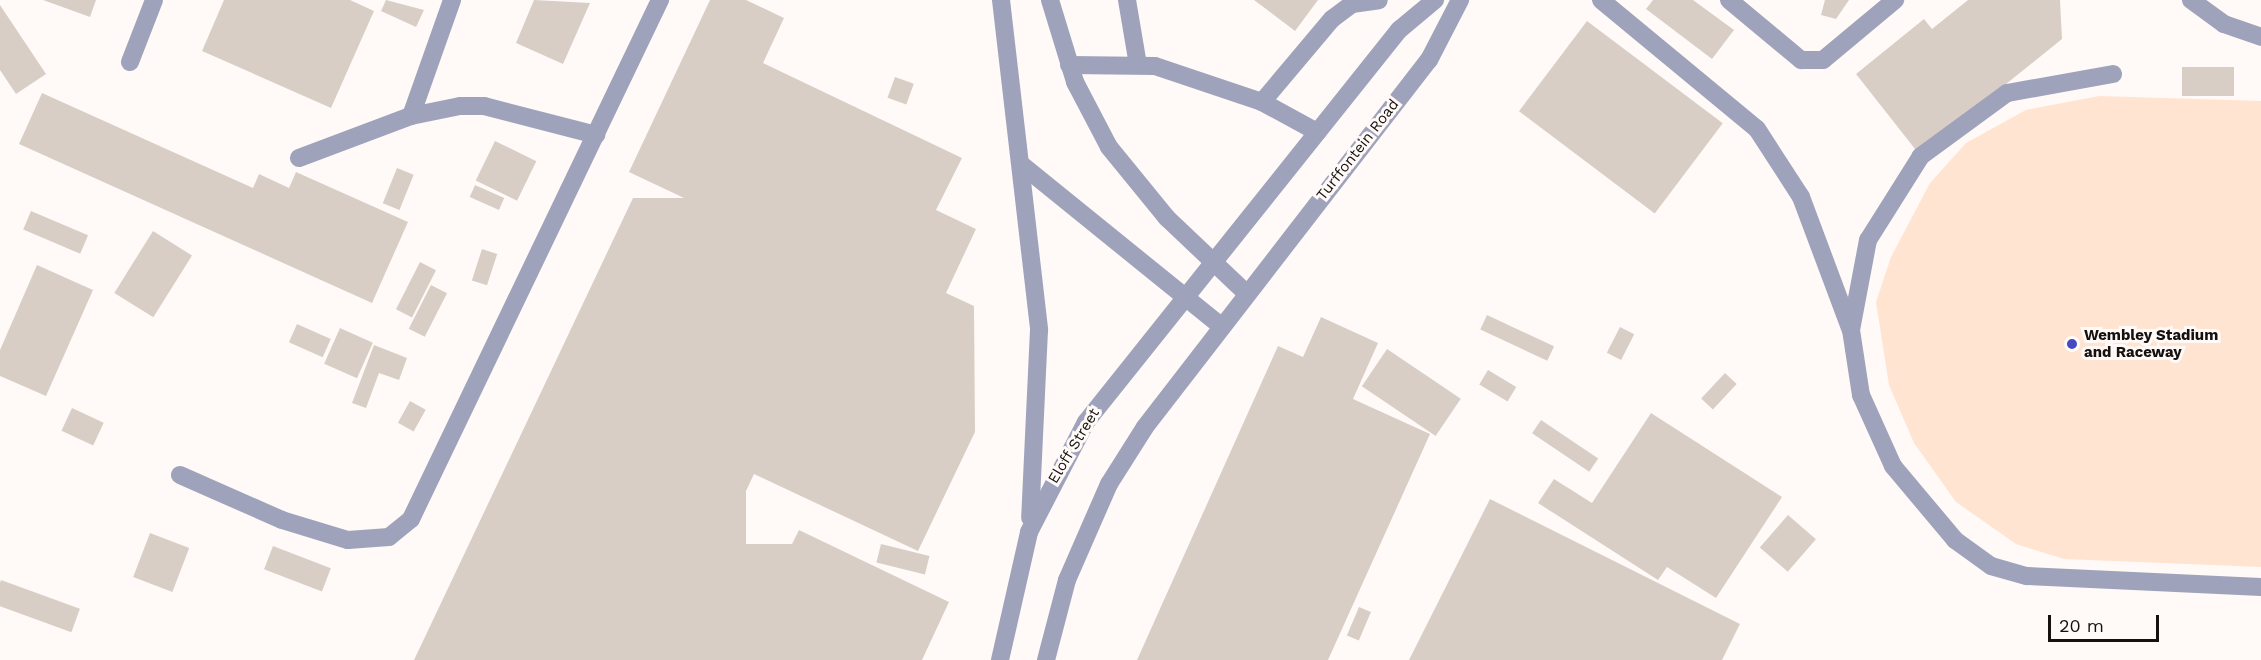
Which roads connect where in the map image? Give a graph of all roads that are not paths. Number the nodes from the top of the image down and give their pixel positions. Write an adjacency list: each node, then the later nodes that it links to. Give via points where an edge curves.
1 (154, 0): 15 (street)
2 (452, 0): 20 (street)
3 (660, 0): 22 (street)
4 (1001, 0): 24 (street)
5 (1050, 0): 16 (street)
6 (1127, 0): 17 (street)
7 (1379, 0): 19 (street, via 1352,4 1332,19)
8 (1435, 0): 21 (street, via 1399,30)
9 (1460, 0): 26 (street, Turffontein Road, via 1429,60)
10 (1601, 0): 29 (street, via 1757,129 1801,197)
11 (1729, 0): 12 (street, via 1801,60 1823,60)
12 (1895, 0)
13 (2191, 0): 14 (street, via 2224,24)
14 (2261, 38)
15 (130, 62)
16 (1069, 65): 17 (street); 25 (street, via 1109,147)
17 (1138, 65): 19 (street)
18 (2113, 74): 29 (street, via 2007,93 1921,156 1868,240)
19 (1262, 102): 21 (street)
20 (411, 116): 22 (street, via 484,106); 23 (street)
21 (1317, 132): 25 (street)
22 (596, 135): 30 (street, via 411,519 389,537 348,540 282,520)
23 (299, 158)
24 (1022, 165): 27 (street); 31 (street, via 1039,330)
25 (1210, 263): 26 (street); 27 (street, Eloff Street)
26 (1246, 293): 28 (street)
27 (1184, 295): 28 (street); 31 (street, Eloff Street, via 1086,422)
28 (1221, 326): 34 (street, via 1109,484 1067,580)
29 (1851, 330): 32 (street, via 1861,395 1893,466 1955,540 1991,566 2027,576)
30 (180, 475)
31 (1029, 532): 33 (street, Eloff Street)
32 (2261, 587)
33 (999, 660)
34 (1046, 660)

